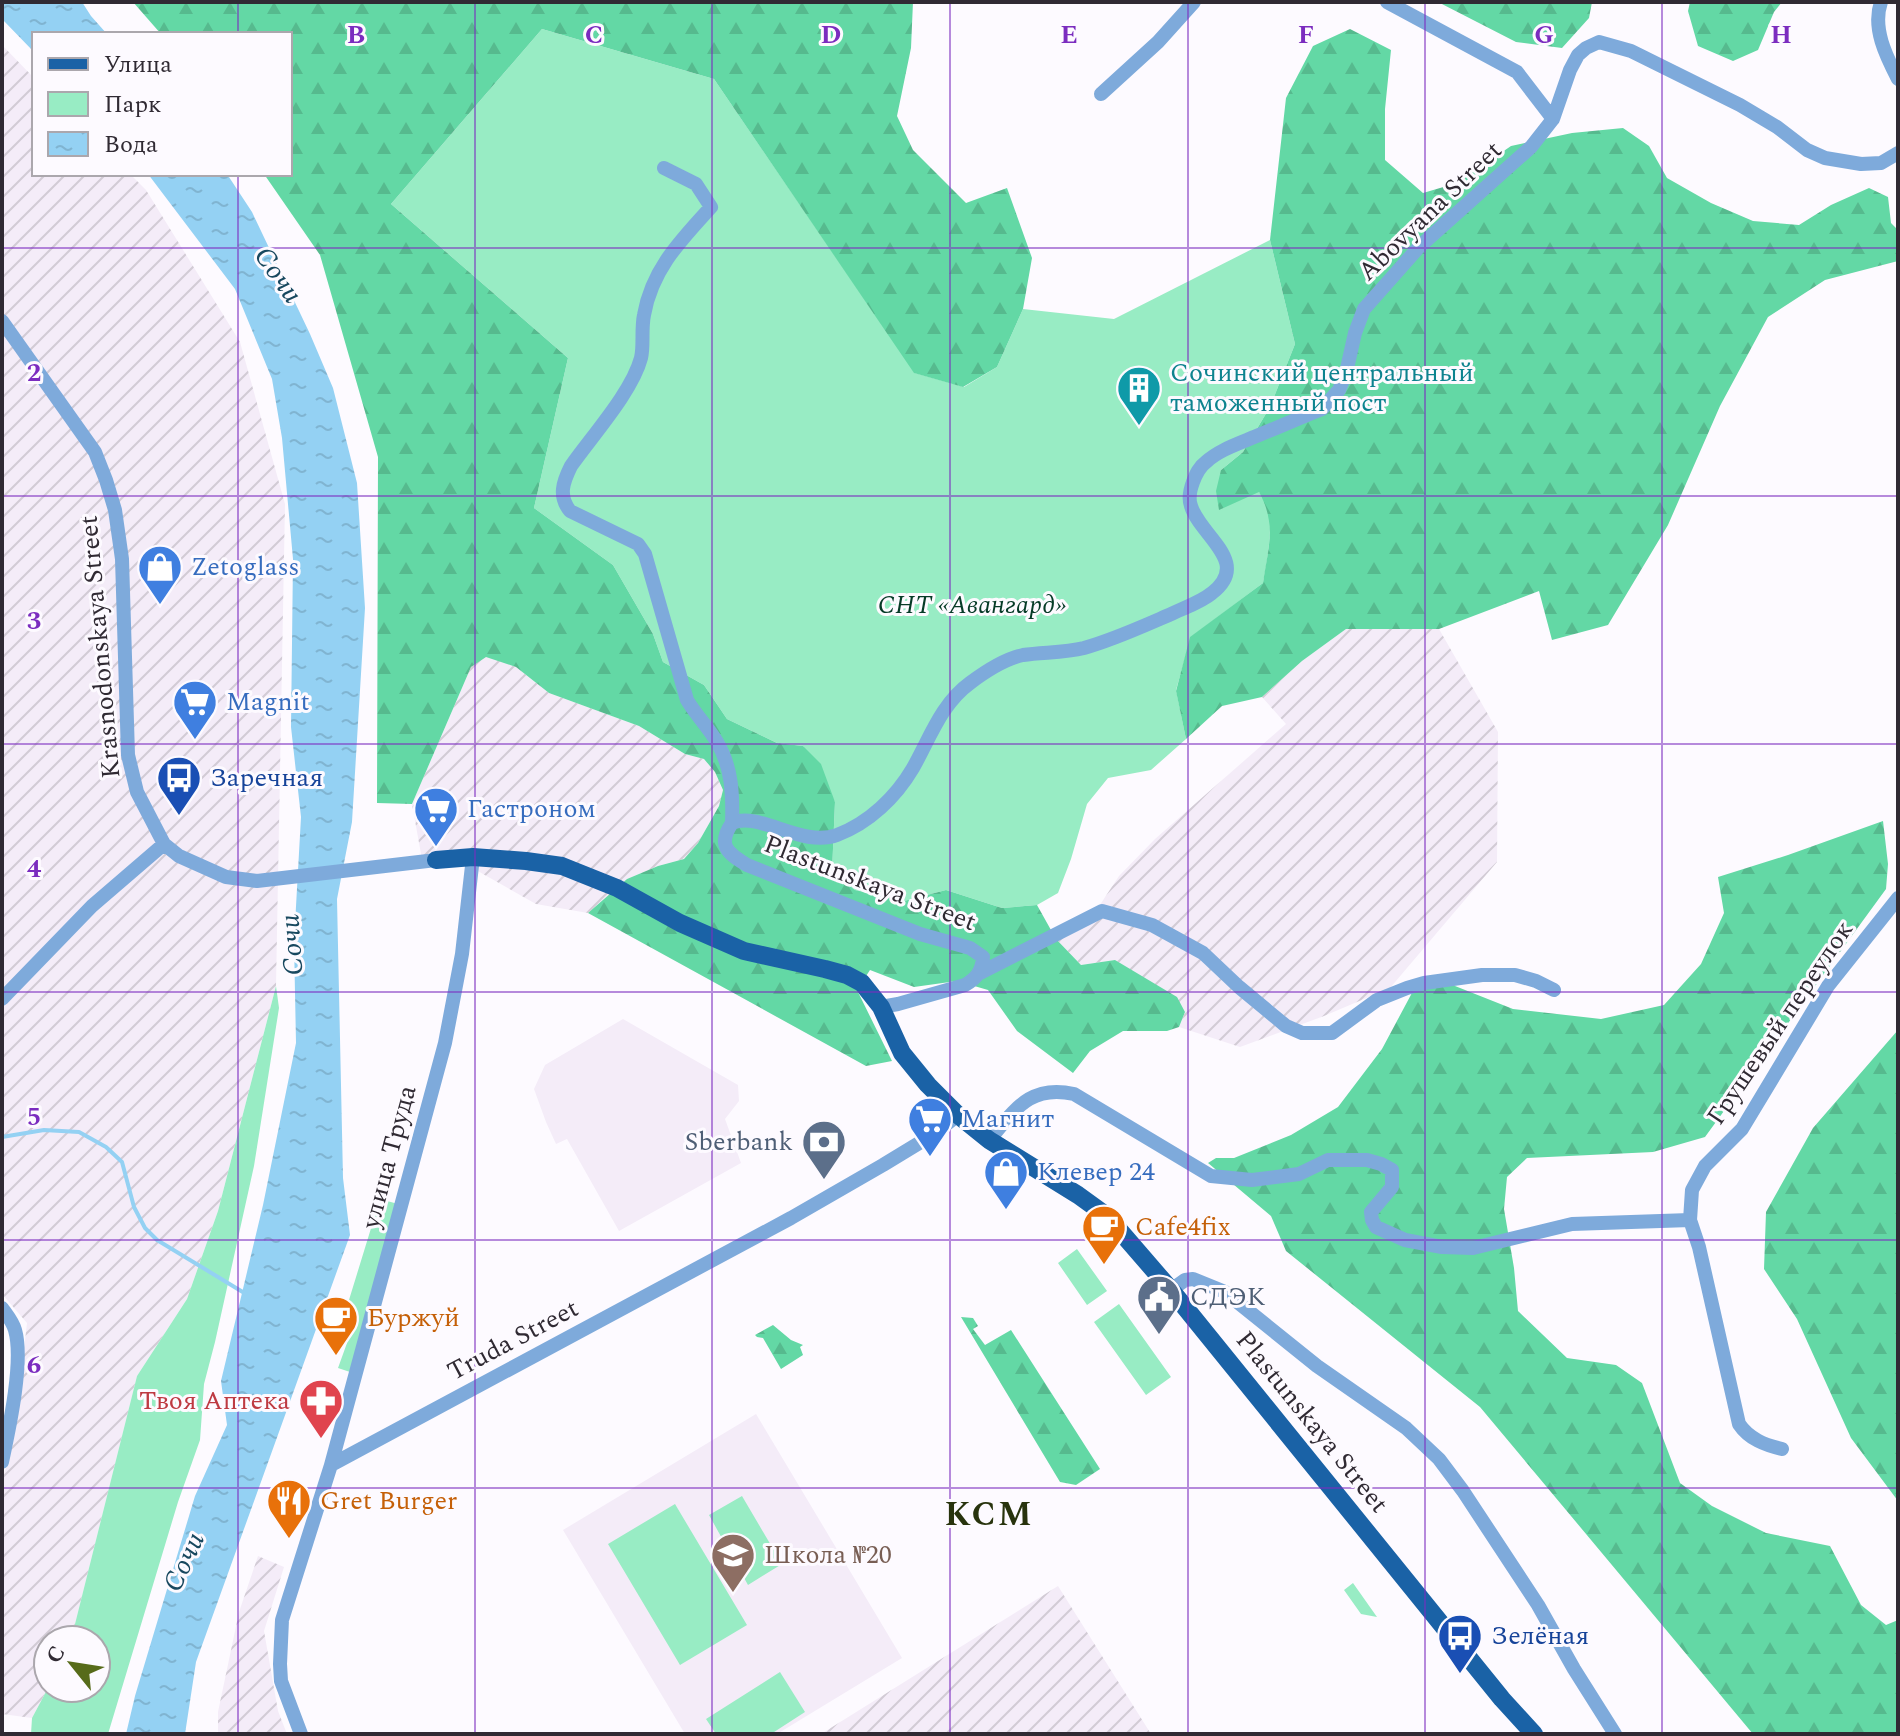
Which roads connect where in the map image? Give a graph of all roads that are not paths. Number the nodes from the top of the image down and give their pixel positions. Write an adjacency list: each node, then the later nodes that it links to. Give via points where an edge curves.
1 (1194, 2): 5 (street)
2 (1387, 2): 6 (street, via 1517,72)
3 (1881, 2): 4 (street, via 1878,28)
4 (1898, 79)
5 (1101, 94)
6 (1553, 119): 7 (street, Abovyana Street, via 1578,55 1599,42 1631,51 1740,105 1825,158 1881,163); 10 (street, Abovyana Street, via 1531,147 1419,247 1364,309 1339,390 1322,409 1225,449 1203,464 1192,485 1190,505 1225,556)
7 (1898, 153)
8 (664, 168): 11 (street, via 696,184 711,207 659,271 644,311 642,356 630,385 571,466 563,503 638,544 645,554 687,700 715,739 729,771)
9 (2, 321): 12 (street, Krasnodonskaya Street, via 95,452 106,480 122,559 128,755 137,792)
10 (1224, 580): 11 (street, Plastunskaya Street, via 1195,603 1111,638 996,665 966,686 939,716 896,793 874,815 840,834 809,838 745,819)
11 (732, 823): 16 (street, Plastunskaya Street, via 724,842 735,858 920,934 970,948 983,957)
12 (164, 844): 14 (street, via 226,877 257,881); 18 (street, via 92,906)
13 (473, 857): 14 (main road, Plastunskaya Street); 19 (main road, Plastunskaya Street, via 562,866 744,951 847,975 862,983); 27 (street, улица Труда, via 445,1043)
14 (436, 860)
15 (1898, 898): 22 (street, Грушевый переулок, via 1828,986 1742,1129 1705,1166 1692,1190)
16 (980, 973): 17 (street, Plastunskaya Street, via 1102,911 1152,925 1203,953 1286,1026 1302,1033 1332,1033 1377,1000 1424,983 1515,975); 19 (street, Plastunskaya Street, via 965,985)
17 (1554, 990)
18 (3, 996)
19 (881, 1007): 20 (main road, Plastunskaya Street, via 902,1053)
20 (958, 1115): 21 (main road, Plastunskaya Street); 27 (street, Truda Street, via 791,1218)
21 (989, 1140): 22 (street, via 1021,1103 1058,1090 1074,1094 1211,1176 1252,1180 1299,1174 1328,1160 1381,1164 1392,1170 1392,1187 1371,1212 1372,1220 1405,1240 1473,1248 1572,1224); 23 (main road, Plastunskaya Street, via 1107,1216)
22 (1690, 1220): 25 (street, Грушевый переулок, via 1739,1424 1756,1440)
23 (1171, 1290): 29 (main road, Plastunskaya Street); 30 (street, via 1193,1279 1225,1292 1406,1428 1439,1459 1538,1605)
24 (2, 1308): 26 (street, via 14,1327 18,1350)
25 (1782, 1449)
26 (2, 1462)
27 (331, 1465): 28 (street, via 282,1620 281,1681)
28 (301, 1734)
29 (1534, 1734)
30 (1615, 1734)

